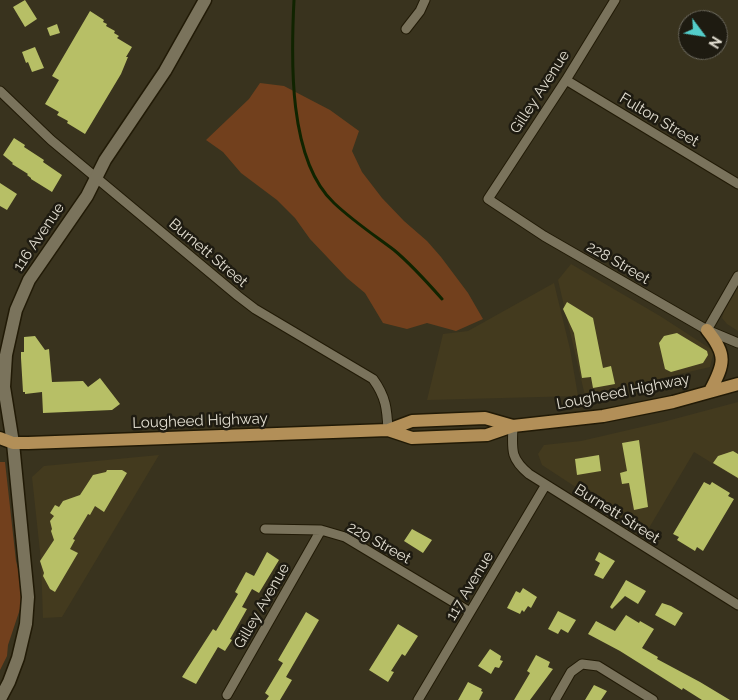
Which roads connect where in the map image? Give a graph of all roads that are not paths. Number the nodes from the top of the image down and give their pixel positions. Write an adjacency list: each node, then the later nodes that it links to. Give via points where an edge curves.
1 (205, 0): 7 (street, 116 Avenue, via 165,71)
2 (425, 0): 4 (street)
3 (615, 0): 5 (street, Gilley Avenue)
4 (406, 29)
5 (566, 80): 8 (street, Fulton Street); 9 (street, Gilley Avenue)
6 (0, 91): 7 (street, Burnett Street)
7 (95, 178): 16 (street, Burnett Street, via 255,309 373,379 382,391 387,407); 18 (street, 116 Avenue, via 87,196 28,280 16,310 6,355 4,387)
8 (738, 184)
9 (488, 199): 11 (street, 228 Street, via 544,236)
10 (738, 276): 11 (street)
11 (707, 330): 12 (street, 228 Street); 14 (main road, via 718,344 722,361 720,373)
12 (738, 343)
13 (738, 384): 14 (main road, Lougheed Highway)
14 (710, 391): 15 (main road, Lougheed Highway, via 603,416)
15 (513, 426): 16 (main road, Lougheed Highway, via 477,418 412,421); 16 (main road, Lougheed Highway, via 487,435 461,437 412,438); 20 (street, Burnett Street, via 512,444 518,464)
16 (388, 430): 18 (main road, Lougheed Highway)
17 (0, 438): 18 (main road, Lougheed Highway)
18 (14, 443): 19 (main road, Lougheed Highway); 26 (street, 116 Avenue, via 28,597 18,658)
19 (0, 449)
20 (545, 486): 23 (street, Burnett Street); 24 (street, 117 Avenue)
21 (265, 529): 22 (street, 229 Street)
22 (321, 530): 24 (street, 229 Street, via 345,536); 25 (street, Gilley Avenue)
23 (738, 605)
24 (470, 612): 27 (street, 117 Avenue)
25 (227, 695)
26 (0, 699)
27 (418, 700)
28 (555, 700): 29 (street, via 571,672 582,664 598,666)
29 (653, 700)

